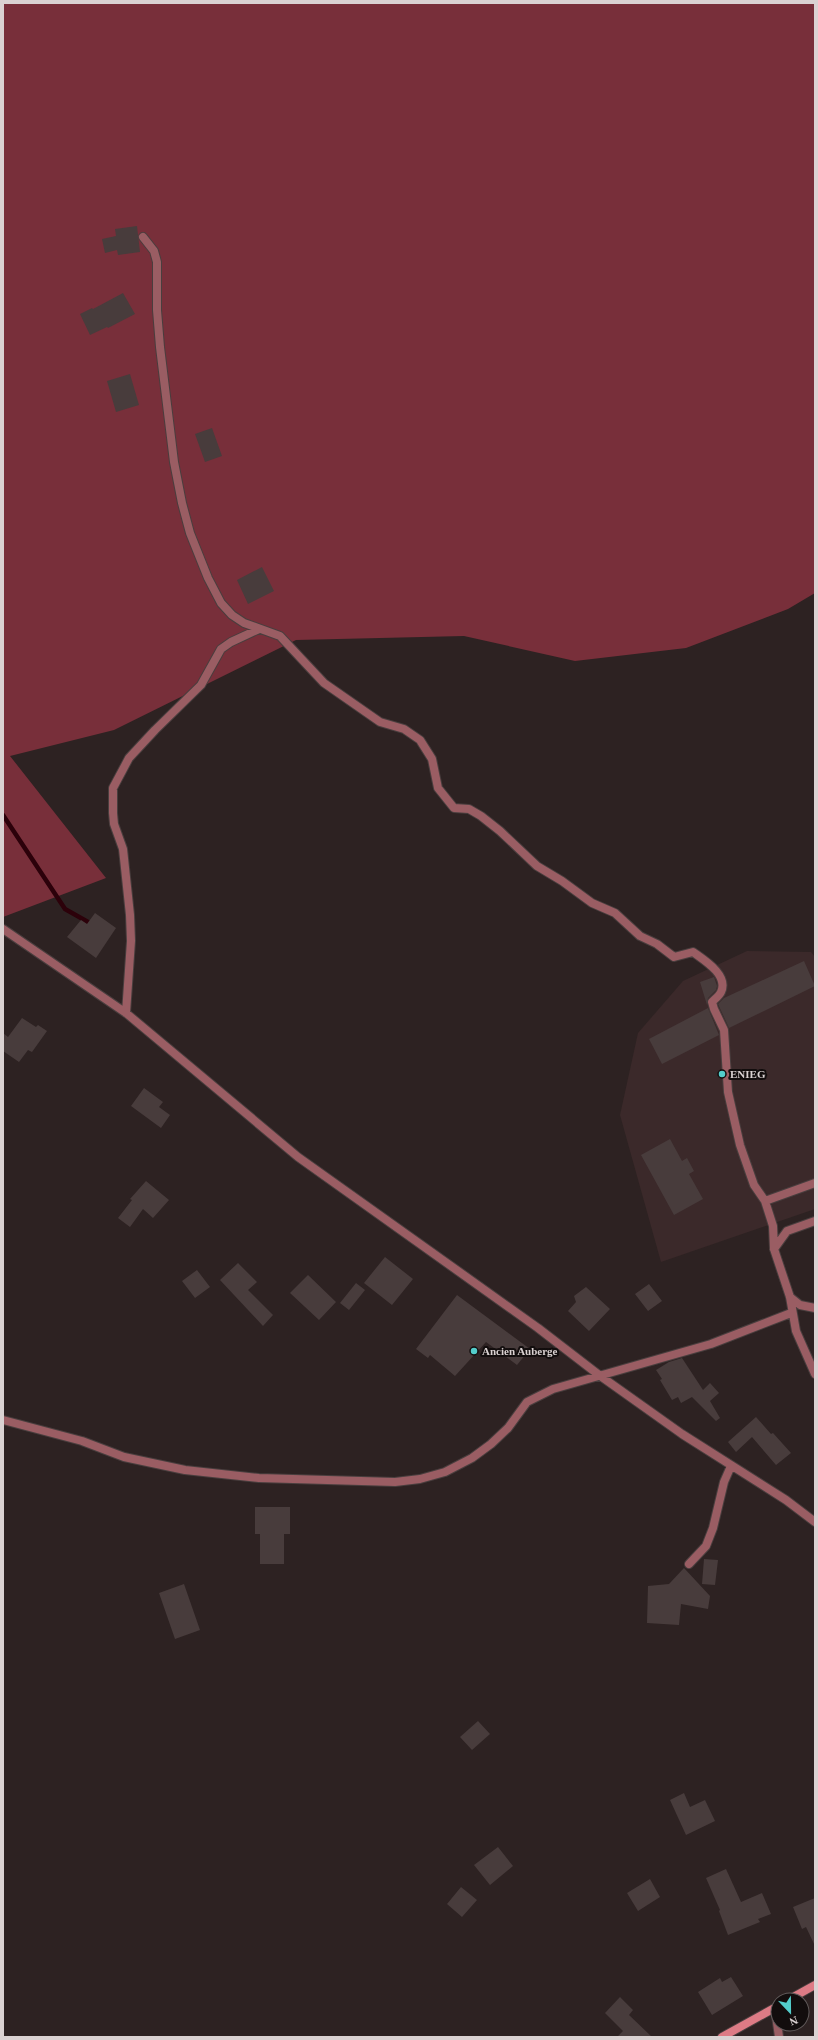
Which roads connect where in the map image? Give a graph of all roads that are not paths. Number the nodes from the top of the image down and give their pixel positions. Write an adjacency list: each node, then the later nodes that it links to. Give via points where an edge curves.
1 (144, 238): 2 (street, via 154,250 157,262 157,310 165,391 174,462 190,534 221,603 232,616)
2 (259, 629): 5 (street, via 231,642 221,650 201,685 129,758 113,788 113,813 123,849 130,915 131,941); 7 (street, via 280,636 324,683 380,722 404,729 420,740 432,759 438,788 454,808 469,809 481,816 537,866 592,903 615,913 640,936 674,956 693,952 713,968 722,983 721,992 712,1002 724,1030 728,1092 740,1145 754,1185)
3 (3, 929): 4 (street)
4 (7, 935): 5 (street)
5 (126, 1013): 14 (street, via 298,1157 495,1296)
6 (815, 1183): 7 (street)
7 (765, 1201): 9 (street, via 773,1226)
8 (815, 1221): 9 (street, via 787,1231)
9 (774, 1249): 10 (street)
10 (790, 1297): 11 (street, via 800,1305); 12 (street)
11 (815, 1308)
12 (791, 1313): 13 (street, via 803,1349); 14 (street, via 717,1342)
13 (815, 1374)
14 (599, 1375): 15 (street, via 553,1389 527,1402 508,1428 472,1458 445,1472 395,1482 259,1478 185,1470 124,1457 82,1441); 16 (street)
15 (3, 1420)
16 (731, 1466): 17 (street, via 786,1500); 18 (street, via 706,1546)
17 (815, 1522)
18 (690, 1564)
19 (815, 1985): 20 (main road)
20 (802, 1992)
21 (770, 2010): 22 (main road)
22 (722, 2037)

